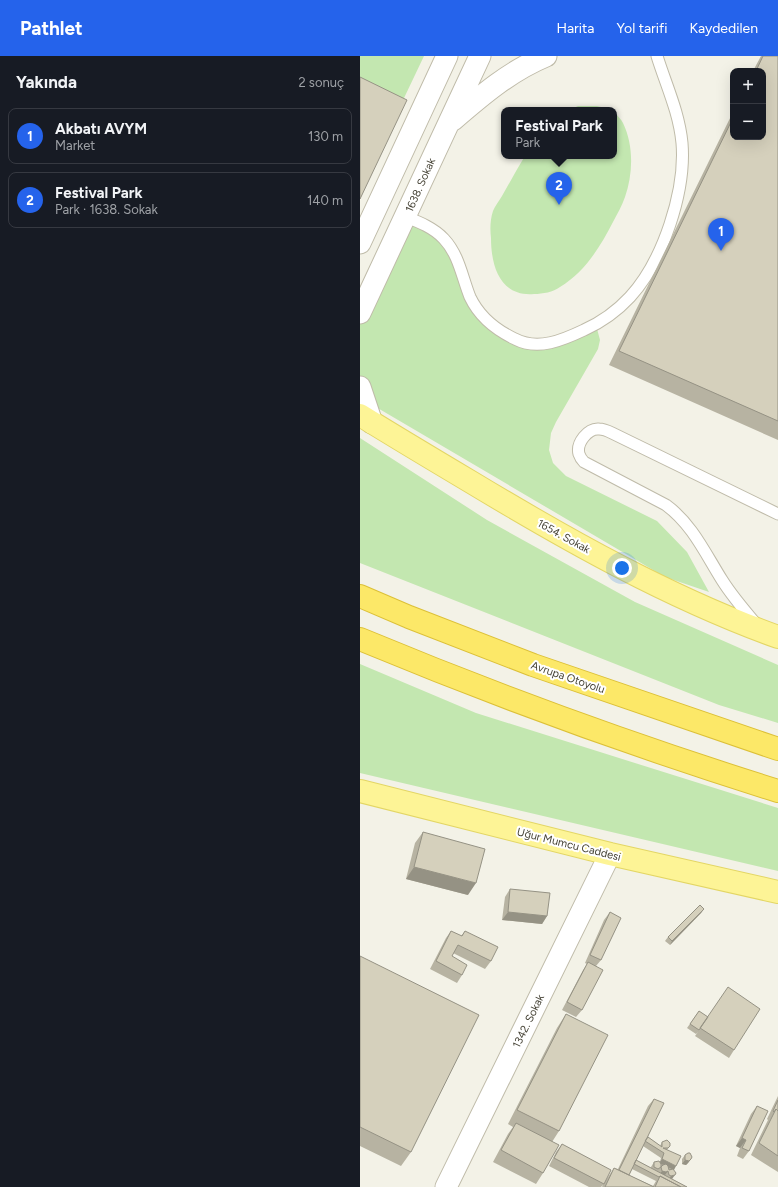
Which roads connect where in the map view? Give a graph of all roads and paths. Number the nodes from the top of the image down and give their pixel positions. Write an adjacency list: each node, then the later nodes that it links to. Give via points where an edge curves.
1 (446, 56): 7 (street)
2 (480, 56): 5 (street, 1638. Sokak)
3 (546, 56): 5 (street, via 501,80)
4 (656, 56): 6 (lane, via 675,107 682,144 678,197 659,252 646,276 631,296 596,325 549,344 517,341 493,326 475,307 458,261 444,239 427,226)
5 (448, 124): 6 (street, 1638. Sokak)
6 (406, 217): 8 (street, 1638. Sokak)
7 (360, 243)
8 (360, 313)
9 (360, 387): 10 (street)
10 (366, 419): 13 (main road, 1654. Sokak, via 528,516 633,574)
11 (778, 514): 13 (lane, via 612,433 600,429 593,430 584,436 581,442 579,453 584,462 666,504 674,511 691,529 734,598)
12 (360, 596): 15 (highway, Avrupa Otoyolu, via 533,665)
13 (771, 634)
14 (360, 639): 16 (highway, via 572,721)
15 (778, 749)
16 (778, 790)
17 (360, 791): 18 (main road, Uğur Mumcu Caddesi)
18 (610, 854): 19 (main road, Uğur Mumcu Caddesi); 20 (street, 1342. Sokak)
19 (778, 892)
20 (446, 1187)

